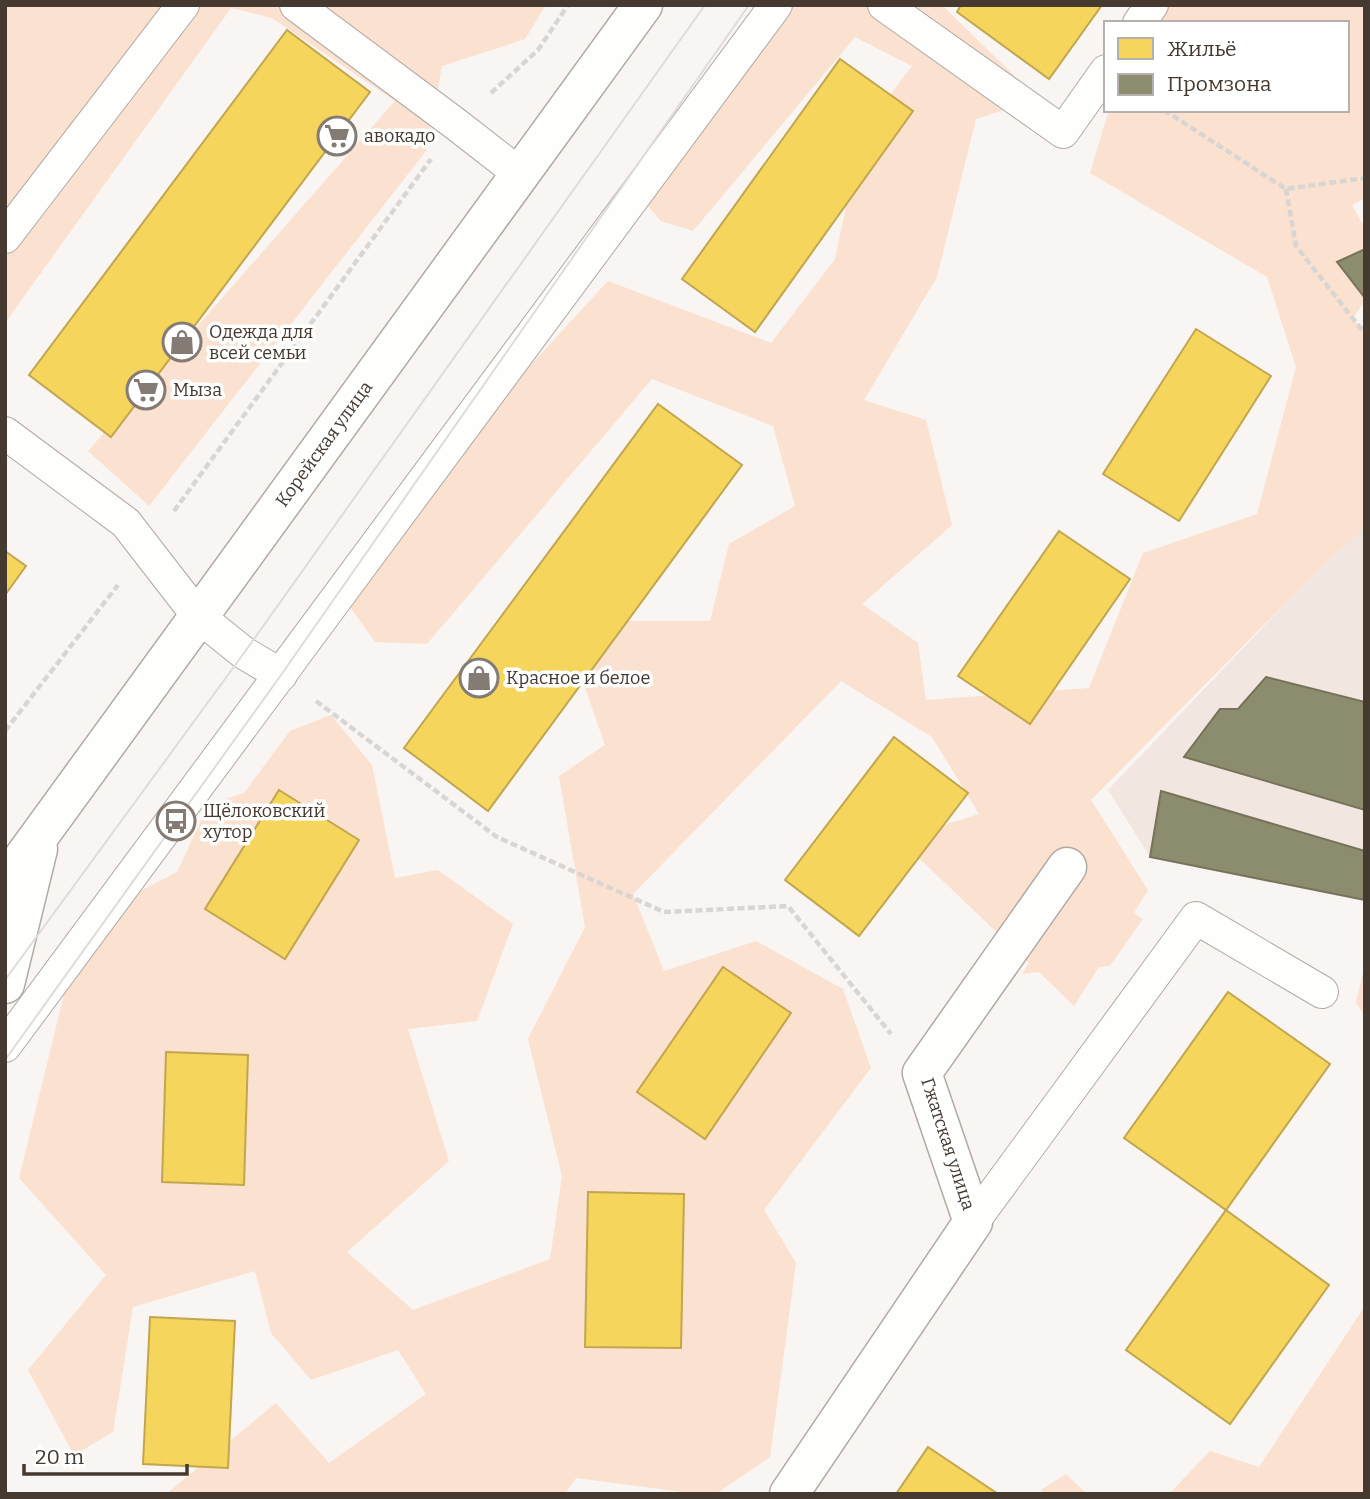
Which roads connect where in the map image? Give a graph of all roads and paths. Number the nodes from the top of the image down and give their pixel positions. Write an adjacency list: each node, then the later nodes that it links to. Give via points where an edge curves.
1 (183, 5): 15 (lane)
2 (296, 5): 11 (lane)
3 (568, 5): 11 (path, via 538,50)
4 (643, 5): 12 (street, Корейская улица)
5 (776, 5): 20 (lane)
6 (884, 5): 9 (lane, via 1063,132)
7 (1152, 5): 8 (lane)
8 (1140, 21)
9 (1104, 74)
10 (1167, 112): 14 (path)
11 (457, 125): 12 (lane); 18 (path)
12 (520, 174): 19 (street, Корейская улица)
13 (1365, 178): 14 (path)
14 (1286, 189): 16 (path, via 1297,246)
15 (5, 237)
16 (1362, 330)
17 (5, 433): 18 (lane, via 126,523)
18 (146, 550): 19 (lane); 21 (path)
19 (198, 616): 20 (lane, via 244,653); 22 (street, Корейская улица)
20 (281, 675): 27 (lane); 28 (path, via 497,837 664,912 788,906)
21 (5, 731)
22 (42, 833): 24 (street, Корейская улица); 25 (street)
23 (1067, 867): 28 (street, Гжатская улица)
24 (5, 883)
25 (5, 984)
26 (1322, 992): 29 (lane, via 1196,918)
27 (5, 1046)
28 (922, 1073): 29 (street, Гжатская улица)
29 (972, 1222): 30 (street, Гжатская улица)
30 (789, 1494)

